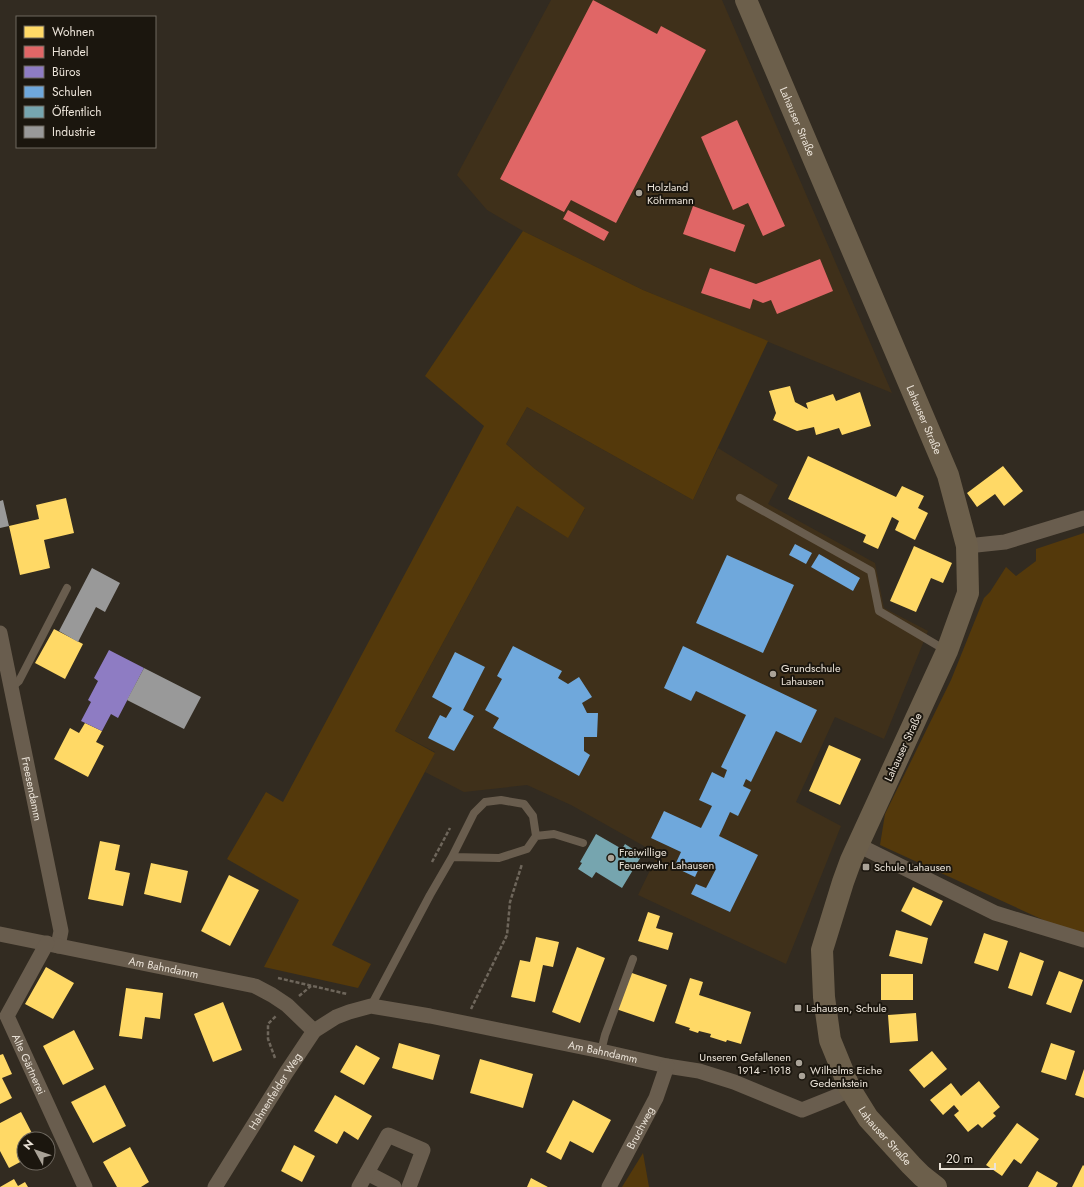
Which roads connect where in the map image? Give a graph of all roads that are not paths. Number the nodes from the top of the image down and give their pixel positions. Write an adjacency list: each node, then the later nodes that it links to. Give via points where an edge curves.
1 (746, 0): 4 (street, Lahauser Straße, via 948,475)
2 (740, 498): 7 (lane, via 871,570 879,611)
3 (1084, 518): 4 (street, via 1005,542)
4 (967, 546): 7 (street, Lahauser Straße, via 968,593)
5 (67, 588): 8 (lane, via 19,681)
6 (0, 632): 8 (street, Freesendamm)
7 (947, 651): 11 (street, Lahauser Straße)
8 (11, 688): 15 (street, Freesendamm, via 61,931)
9 (536, 836): 10 (lane, via 554,834); 12 (lane, via 527,849 499,858); 12 (lane, via 533,816 524,804 501,800 485,802 474,813)
10 (583, 843)
11 (858, 845): 14 (street, via 995,913); 22 (street, Lahauser Straße, via 843,882 822,950 824,997 830,1040)
12 (452, 857): 17 (lane)
13 (0, 934): 15 (street, Am Bahndamm)
14 (1084, 940)
15 (52, 944): 19 (street, Am Bahndamm, via 255,986 287,1005); 24 (street, Alte Gärtnerei, via 7,1016)
16 (633, 959): 20 (lane)
17 (371, 1006): 18 (street, Am Bahndamm); 20 (street, Am Bahndamm)
18 (349, 1012): 19 (street, Hahnenfelder Weg)
19 (314, 1031): 25 (street, Hahnenfelder Weg)
20 (601, 1051): 21 (street, Am Bahndamm)
21 (667, 1066): 22 (street, Am Bahndamm, via 699,1071 734,1082 802,1110); 29 (street, Bruchweg, via 656,1098)
22 (850, 1089): 30 (street, Lahauser Straße, via 868,1118 922,1176)
23 (367, 1173): 26 (street); 27 (street); 28 (street, via 388,1135 423,1150)
24 (85, 1187)
25 (215, 1187)
26 (359, 1187)
27 (394, 1187)
28 (409, 1187)
29 (609, 1187)
30 (936, 1187)

